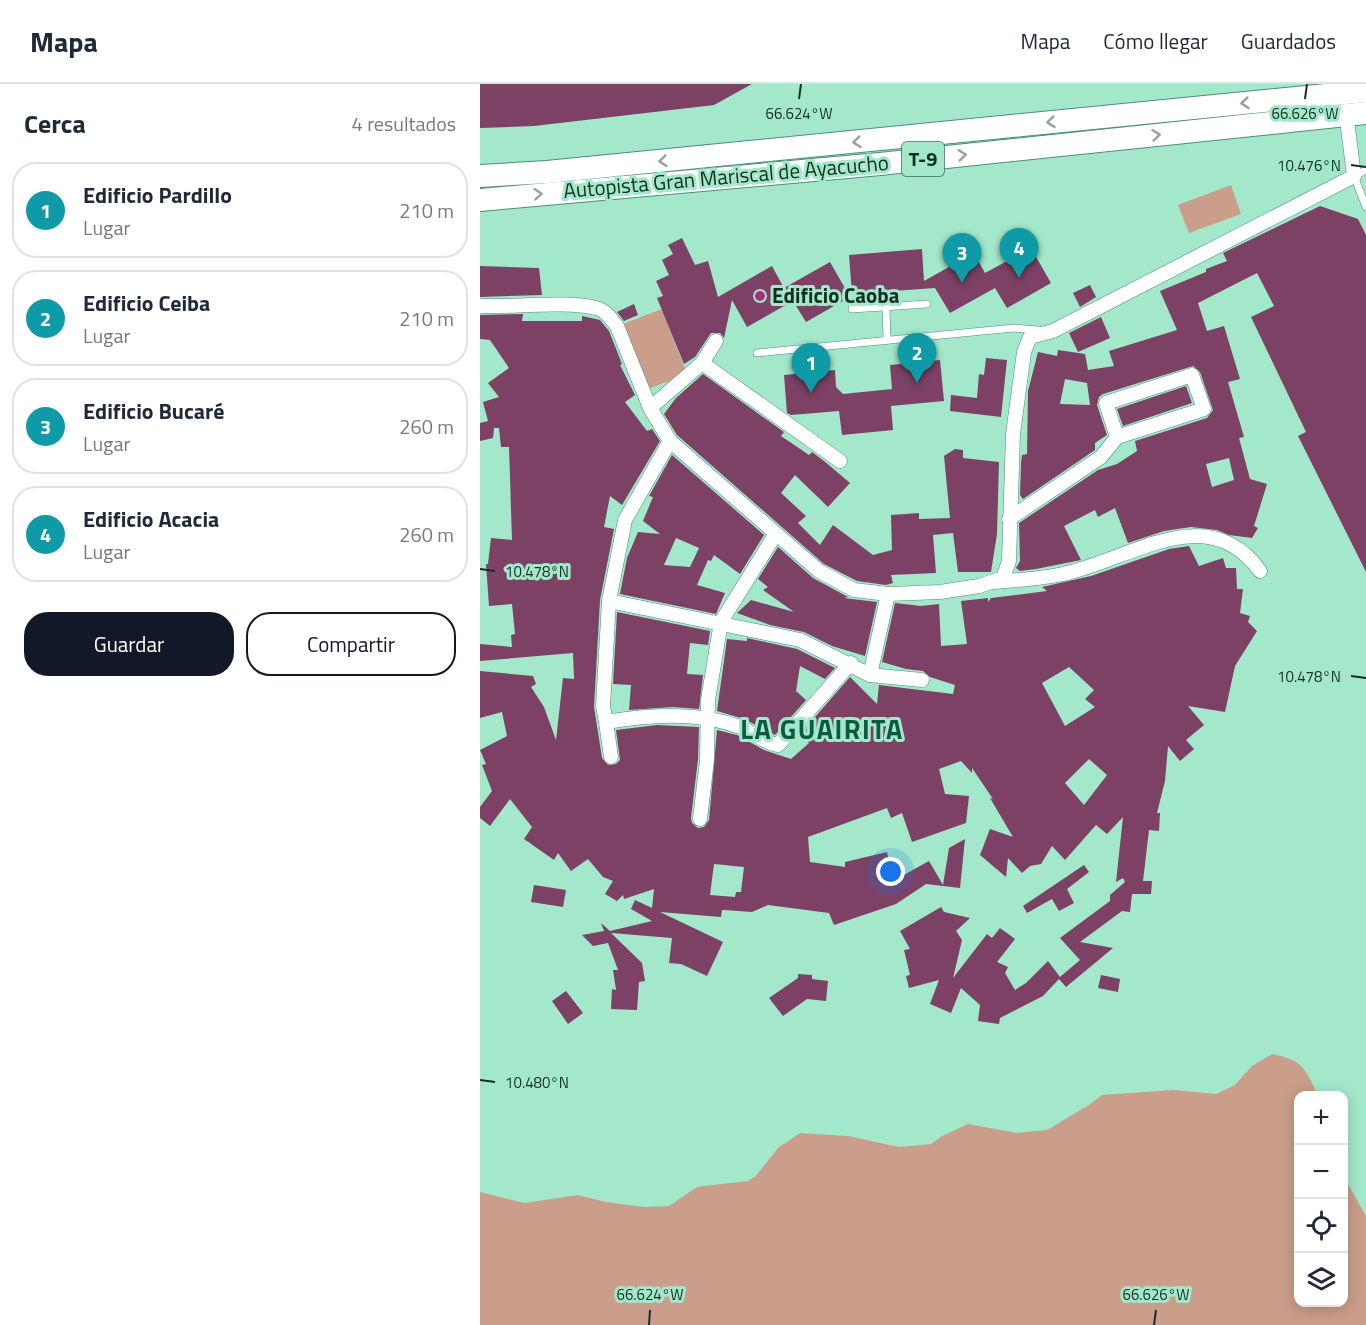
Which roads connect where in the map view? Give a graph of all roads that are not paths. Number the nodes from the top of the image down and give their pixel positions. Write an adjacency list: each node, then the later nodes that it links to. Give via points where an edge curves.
1 (1366, 91): 5 (highway, Autopista Gran Mariscal de Ayacucho / T-9, one-way to 5)
2 (1366, 112): 6 (highway, Autopista Gran Mariscal de Ayacucho / T-9, one-way to 2, via 880,164)
3 (1348, 128): 4 (street)
4 (1360, 173): 7 (lane); 12 (street)
5 (480, 176)
6 (480, 200)
7 (1366, 207)
8 (927, 304): 10 (lane)
9 (480, 306): 17 (street, via 598,308 617,326)
10 (886, 307): 11 (lane); 13 (lane)
11 (852, 309)
12 (1053, 331): 13 (lane, via 1014,328); 21 (street, via 1030,337 1024,352 1013,434)
13 (887, 340): 15 (lane)
14 (716, 341): 16 (street)
15 (757, 353)
16 (702, 363): 17 (street); 20 (street)
17 (650, 408): 19 (street)
18 (1117, 437): 18 (street, via 1204,409 1192,375 1106,403); 21 (street, via 1101,457)
19 (670, 441): 22 (street); 26 (street, via 625,520)
20 (840, 461)
21 (1010, 519): 24 (street, via 1006,571 1003,578)
22 (775, 535): 25 (street, via 837,582 854,590); 27 (street)
23 (1260, 571): 24 (street, via 1240,548 1216,536 1190,536 1136,549 1063,574)
24 (993, 582): 25 (street, via 940,592)
25 (888, 594): 29 (street)
26 (609, 601): 27 (street); 32 (street, via 603,706)
27 (721, 622): 28 (street, via 800,640); 31 (street)
28 (851, 663): 29 (street); 31 (street, via 778,745 741,727)
29 (870, 675): 30 (street)
30 (922, 680)
31 (708, 718): 32 (street, via 652,715); 34 (street)
32 (606, 722): 33 (street)
33 (611, 757)
34 (700, 819)

